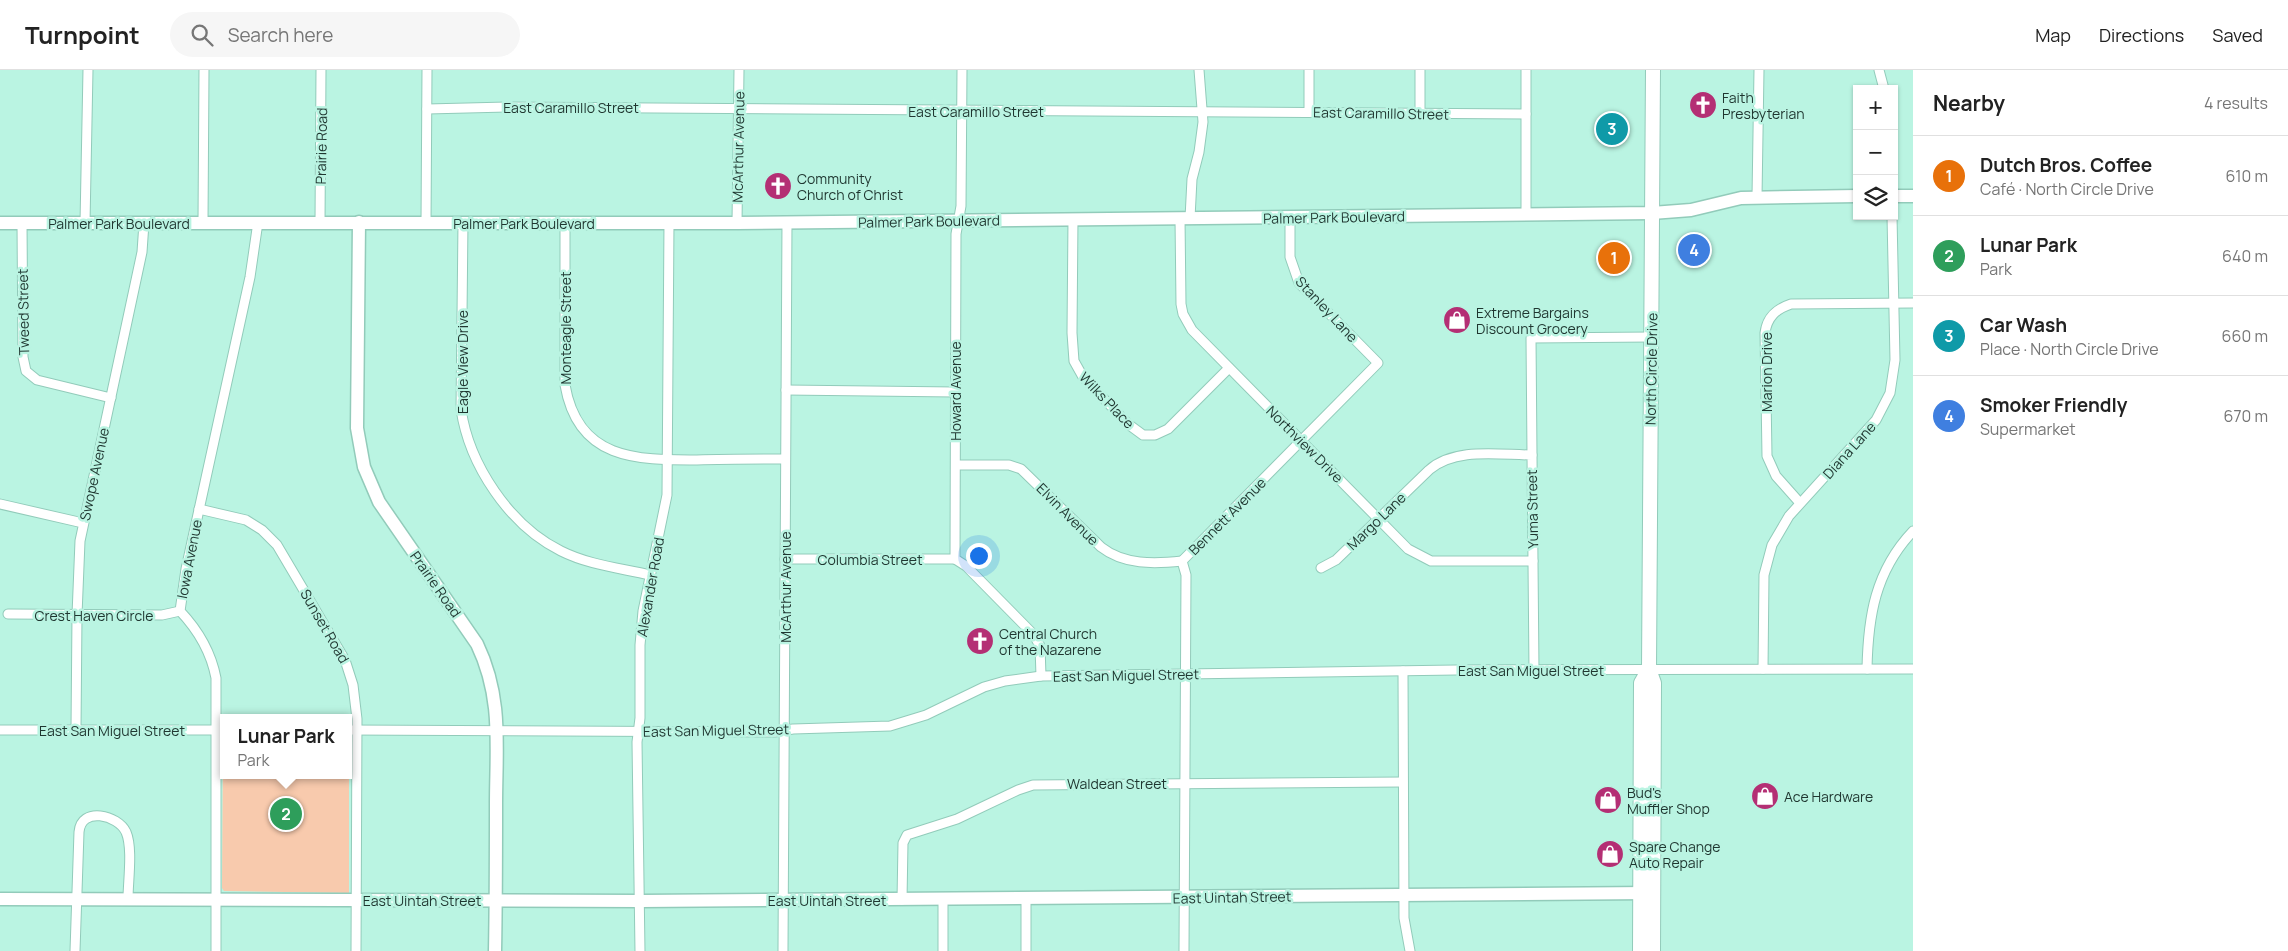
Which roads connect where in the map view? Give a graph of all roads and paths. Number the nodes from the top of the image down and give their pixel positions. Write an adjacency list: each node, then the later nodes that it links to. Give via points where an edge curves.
1 (88, 70): 41 (street)
2 (204, 70): 33 (street)
3 (321, 70): 43 (street, Prairie Road)
4 (427, 70): 15 (street)
5 (738, 70): 16 (street, McArthur Avenue)
6 (962, 70): 17 (street, Howard Avenue)
7 (1199, 70): 18 (street, Northview Drive)
8 (1309, 70): 19 (street)
9 (1420, 70): 20 (street)
10 (1526, 70): 21 (street)
11 (1653, 70): 27 (main road, North Circle Drive)
12 (1759, 70): 25 (street)
13 (1879, 70): 14 (street)
14 (1883, 85)
15 (427, 109): 16 (street, East Caramillo Street); 44 (street)
16 (739, 110): 17 (street, East Caramillo Street); 46 (street, McArthur Avenue)
17 (962, 111): 18 (street, East Caramillo Street); 31 (street, Howard Avenue)
18 (1202, 112): 19 (street, East Caramillo Street); 29 (street, Northview Drive, via 1200,147)
19 (1309, 112): 20 (street, East Caramillo Street)
20 (1420, 114): 21 (street, East Caramillo Street)
21 (1526, 114): 26 (street)
22 (1853, 196): 25 (main road, Palmer Park Boulevard)
23 (1898, 196): 24 (main road)
24 (1913, 196)
25 (1757, 197): 27 (main road, Palmer Park Boulevard)
26 (1526, 214): 27 (main road, Palmer Park Boulevard); 28 (main road, Palmer Park Boulevard)
27 (1652, 214): 49 (main road, North Circle Drive)
28 (1290, 217): 29 (main road, Palmer Park Boulevard); 50 (street, Stanley Lane, via 1290,258 1299,283)
29 (1185, 218): 30 (main road, Palmer Park Boulevard); 51 (street, Northview Drive, via 1180,293 1183,314 1192,330)
30 (1073, 219): 31 (main road, Palmer Park Boulevard); 51 (street, Wilks Place, via 1074,361 1083,377 1128,424 1144,435 1161,434)
31 (959, 220): 38 (main road, Palmer Park Boulevard); 53 (street, Howard Avenue, via 956,234)
32 (1892, 220): 47 (street, Diana Lane)
33 (203, 222): 34 (main road, Palmer Park Boulevard); 42 (main road, Palmer Park Boulevard)
34 (258, 222): 43 (main road, Palmer Park Boulevard); 63 (street, Iowa Avenue, via 250,276)
35 (359, 222): 43 (main road, Palmer Park Boulevard); 44 (main road, Palmer Park Boulevard); 90 (main road, Prairie Road, via 357,428 364,467 379,502 477,644 492,679)
36 (462, 222): 37 (main road, Palmer Park Boulevard); 44 (main road, Palmer Park Boulevard); 72 (street, Eagle View Drive, via 461,409 466,434 477,461 506,506 546,543 590,562)
37 (565, 222): 45 (main road, Palmer Park Boulevard); 58 (street, Monteagle Street, via 564,374 572,410 594,439 613,452)
38 (787, 222): 46 (main road, Palmer Park Boulevard); 52 (street, McArthur Avenue)
39 (0, 223): 40 (main road, Palmer Park Boulevard)
40 (22, 223): 41 (main road, Palmer Park Boulevard); 54 (street, Tweed Street, via 26,371 37,380)
41 (85, 223): 42 (main road, Palmer Park Boulevard)
42 (144, 223): 54 (street, Swope Avenue, via 142,252)
43 (320, 223)
44 (426, 223)
45 (669, 223): 46 (main road, Palmer Park Boulevard); 58 (street, Alexander Road)
46 (737, 223)
47 (1893, 303): 48 (street, Marion Drive); 61 (street, Diana Lane, via 1894,372 1886,402 1870,428); 61 (street, Marion Drive, via 1791,304 1769,318 1765,333 1767,456 1776,476)
48 (1913, 303)
49 (1652, 337): 56 (street, via 1531,338); 77 (main road, North Circle Drive)
50 (1378, 363): 55 (street, Bennett Avenue)
51 (1229, 368): 55 (street, Northview Drive)
52 (786, 390): 53 (street); 57 (street, McArthur Avenue)
53 (955, 392): 59 (street, Howard Avenue)
54 (111, 398): 65 (street, Swope Avenue)
55 (1302, 441): 64 (street, Northview Drive); 69 (street, Bennett Avenue)
56 (1532, 455): 60 (street, Yuma Street, via 1454,456); 70 (street, Yuma Street)
57 (785, 459): 58 (street, Monteagle Street); 67 (street, McArthur Avenue)
58 (668, 460): 72 (street, Alexander Road, via 667,495)
59 (956, 465): 68 (street, Howard Avenue); 69 (street, Elvin Avenue, via 1008,465 1021,469 1116,558)
60 (1429, 470): 64 (street, Margo Lane)
61 (1800, 503): 76 (street, Diana Lane, via 1776,536 1766,566)
62 (0, 504): 65 (street)
63 (200, 509): 73 (street, Iowa Avenue); 87 (street, Sunset Road, via 246,520 277,545 345,660 355,698)
64 (1378, 519): 70 (street, Northview Drive, via 1408,549 1431,561); 71 (street, Margo Lane, via 1336,560)
65 (83, 523): 75 (street, Swope Avenue)
66 (1913, 531): 78 (street, via 1898,550 1873,603 1868,627)
67 (785, 558): 68 (street, Columbia Street); 89 (street, McArthur Avenue)
68 (954, 559): 83 (street, via 966,566 1034,635 1040,646)
69 (1182, 561): 82 (street, Bennett Avenue, via 1186,575)
70 (1533, 562): 80 (street, Yuma Street)
71 (1322, 568)
72 (650, 575): 88 (street, Alexander Road, via 640,646)
73 (180, 611): 75 (street, Crest Haven Circle, via 162,615); 86 (street, Iowa Avenue, via 199,635 214,668)
74 (8, 614): 75 (street, Crest Haven Circle)
75 (77, 615): 84 (street, Swope Avenue)
76 (1763, 668): 77 (street, East San Miguel Street); 78 (street, East San Miguel Street)
77 (1649, 669): 80 (street, East San Miguel Street); 93 (main road, North Circle Drive, via 1654,683)
78 (1867, 669): 79 (street, East San Miguel Street)
79 (1913, 669)
80 (1534, 670): 81 (street, East San Miguel Street)
81 (1403, 672): 82 (street, East San Miguel Street); 91 (street)
82 (1185, 674): 83 (street, East San Miguel Street); 92 (street, Bennett Avenue)
83 (1041, 676): 89 (street, East San Miguel Street, via 984,687 926,715 890,726)
84 (76, 729): 85 (street, East San Miguel Street); 86 (street, East San Miguel Street)
85 (0, 730)
86 (220, 730): 99 (street, Iowa Avenue)
87 (352, 730): 90 (street, East San Miguel Street); 102 (street, Sunset Road)
88 (638, 731): 89 (street, East San Miguel Street); 90 (street, East San Miguel Street); 106 (street, Alexander Road)
89 (783, 731): 103 (street, McArthur Avenue)
90 (496, 732): 105 (main road, Prairie Road)
91 (1403, 782): 92 (street, Waldean Street); 94 (street)
92 (1184, 783): 97 (street, Bennett Avenue); 104 (street, Waldean Street, via 1033,785 957,819 912,832 903,843)
93 (1647, 893): 94 (main road, East Uintah Street); 117 (main road, North Circle Drive); 118 (main road, North Circle Drive)
94 (1404, 895): 97 (main road, East Uintah Street); 116 (street)
95 (0, 898): 96 (main road, East Uintah Street)
96 (77, 898): 98 (main road, East Uintah Street); 98 (street, via 80,826 87,818 100,816 121,824 127,834); 107 (street)
97 (1184, 898): 101 (main road, East Uintah Street); 115 (street, Bennett Avenue)
98 (128, 899): 99 (main road, East Uintah Street)
99 (216, 899): 102 (main road, East Uintah Street); 108 (street, Iowa Avenue)
100 (943, 899): 101 (main road, East Uintah Street); 104 (main road, East Uintah Street); 113 (street)
101 (1026, 899): 114 (street)
102 (356, 900): 105 (main road, East Uintah Street); 109 (street, Sunset Road)
103 (783, 900): 104 (main road, East Uintah Street); 106 (main road, East Uintah Street); 112 (street, McArthur Avenue)
104 (902, 900)
105 (496, 901): 106 (main road, East Uintah Street); 110 (main road, Prairie Road)
106 (641, 901): 111 (street, Alexander Road)
107 (75, 951)
108 (216, 951)
109 (356, 951)
110 (496, 951)
111 (640, 951)
112 (783, 951)
113 (943, 951)
114 (1026, 951)
115 (1184, 951)
116 (1410, 951)
117 (1640, 951)
118 (1653, 951)

